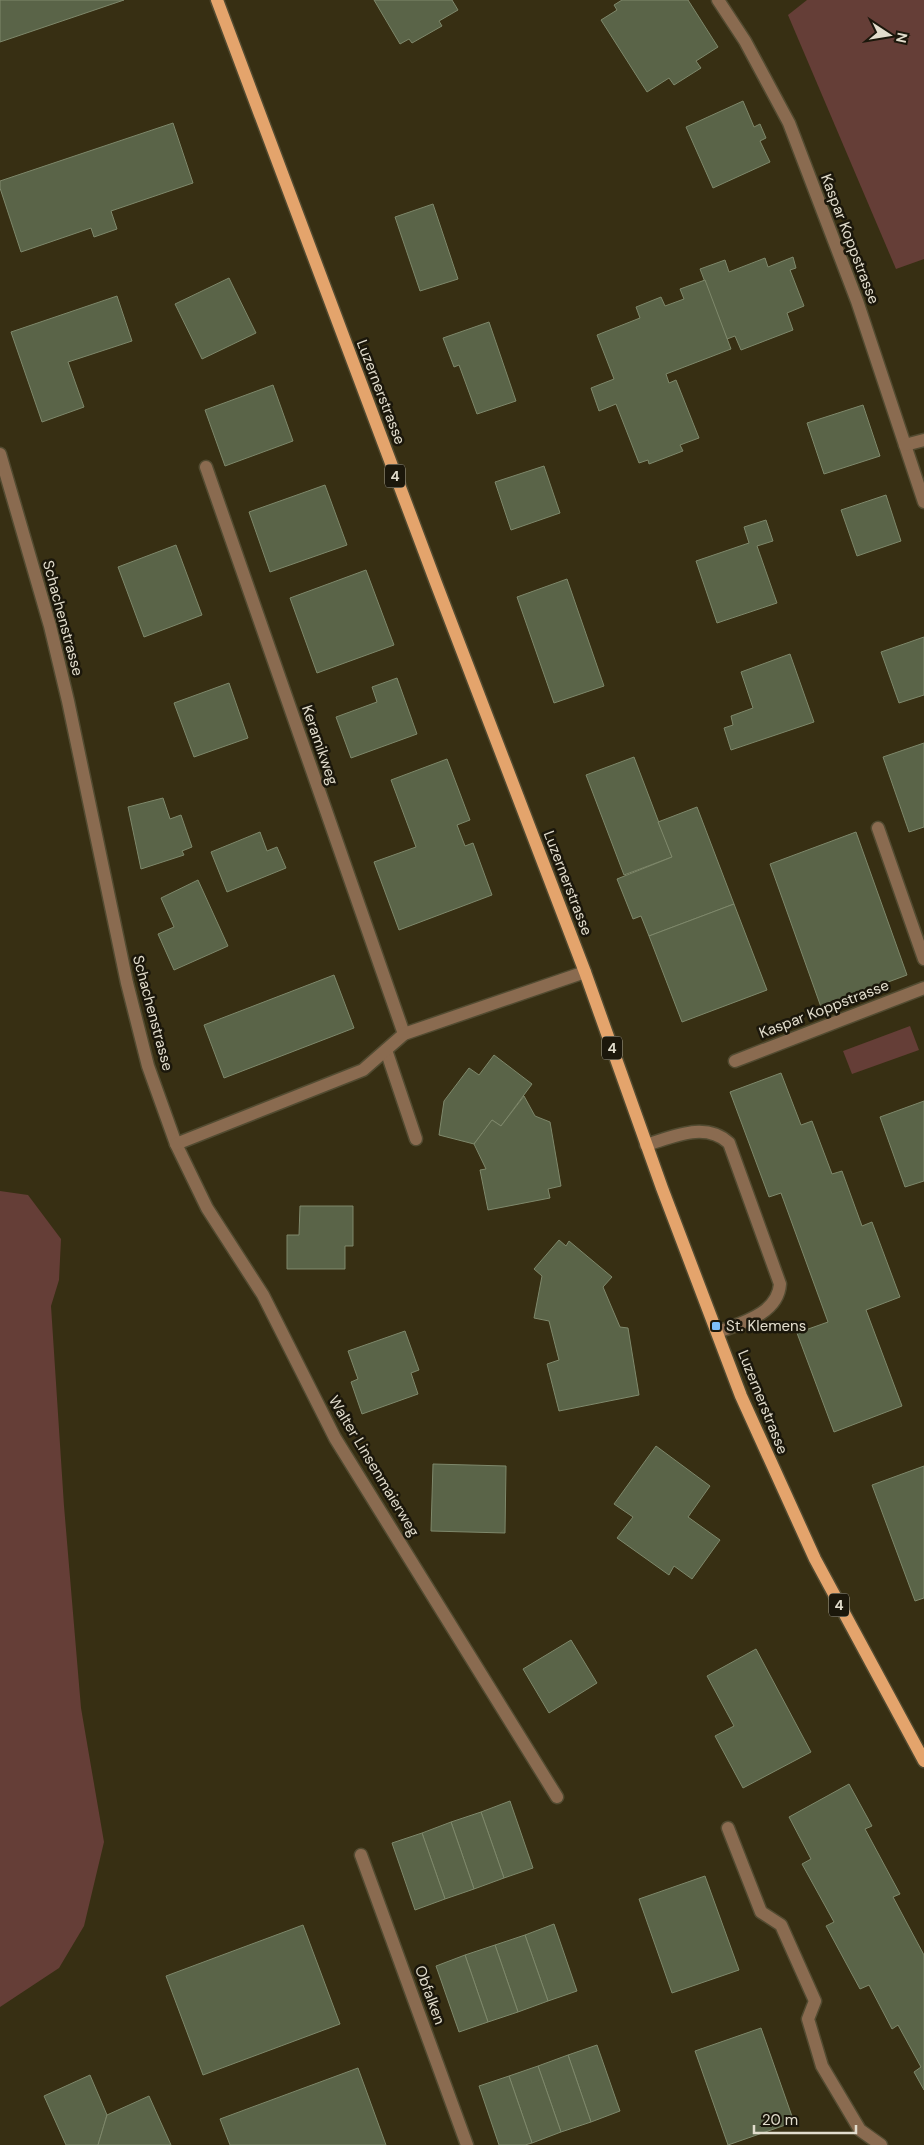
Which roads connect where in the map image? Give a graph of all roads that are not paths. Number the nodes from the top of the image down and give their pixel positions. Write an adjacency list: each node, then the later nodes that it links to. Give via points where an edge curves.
1 (217, 0): 10 (main road, Luzernerstrasse / 4)
2 (718, 0): 4 (street, Kaspar Koppstrasse, via 745,41 788,123 857,300)
3 (924, 440): 4 (street)
4 (905, 445): 7 (street, Kaspar Koppstrasse)
5 (0, 454): 16 (street, Schachenstrasse, via 50,626 148,1066)
6 (206, 467): 12 (street, Keramikweg)
7 (924, 502)
8 (878, 828): 9 (street)
9 (924, 959)
10 (585, 972): 12 (street); 17 (main road, Luzernerstrasse / 4)
11 (924, 988): 14 (street, Kaspar Koppstrasse)
12 (404, 1034): 13 (street)
13 (386, 1050): 15 (street); 16 (street, via 363,1070)
14 (735, 1061)
15 (416, 1139)
16 (176, 1144): 20 (street, Walter Linsenmaierweg, via 207,1208 263,1295 335,1438)
17 (646, 1145): 18 (main road, Luzernerstrasse / 4); 18 (street, via 695,1132 711,1132 729,1143 780,1284 774,1302 754,1318)
18 (718, 1332): 19 (main road, Luzernerstrasse / 4, via 758,1436 814,1559)
19 (924, 1761)
20 (557, 1797)
21 (728, 1828): 24 (street, via 761,1912 780,1925 815,2001 808,2019 822,2066 860,2130)
22 (362, 1855): 23 (street, Obfalken)
23 (467, 2145)
24 (881, 2145)

